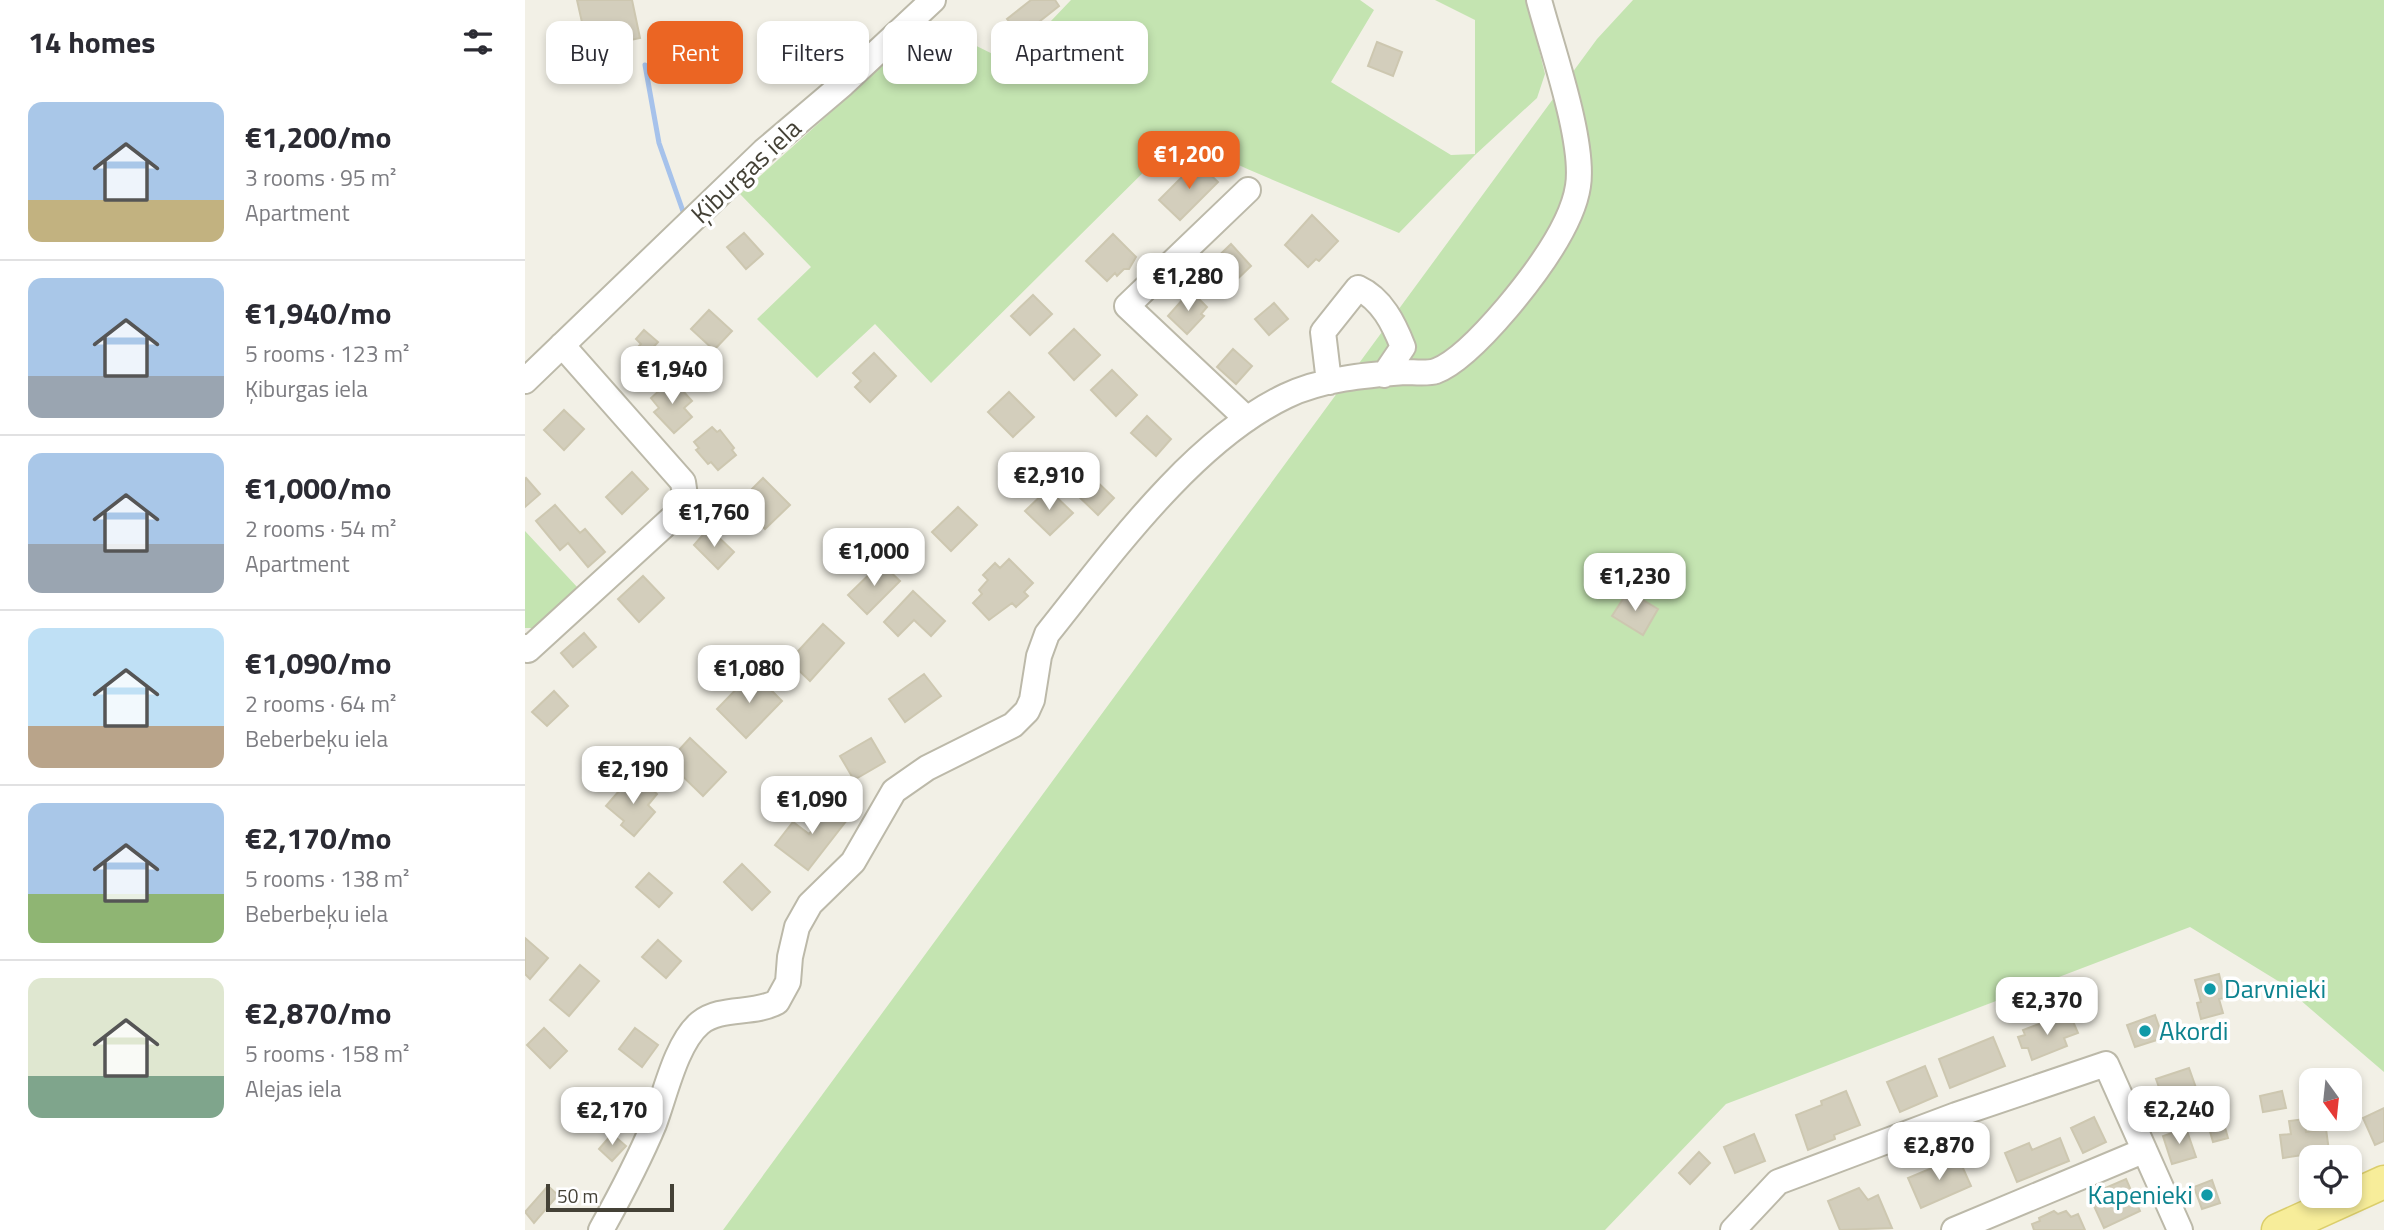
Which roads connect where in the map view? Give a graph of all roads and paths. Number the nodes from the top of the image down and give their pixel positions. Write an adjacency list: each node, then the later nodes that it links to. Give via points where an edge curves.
1 (933, 0): 4 (street, Ķiburgas iela, via 764,151)
2 (1539, 0): 5 (street, via 1579,162 1572,207 1526,286 1450,364 1434,372)
3 (1248, 190): 8 (street, via 1127,306)
4 (562, 345): 6 (street, Ķiburgas iela); 9 (street, via 683,482 685,496 679,512 528,650)
5 (1384, 374): 7 (street); 7 (street, via 1403,347 1382,307 1358,288 1322,332)
6 (525, 381)
7 (1329, 382): 8 (street, via 1286,396)
8 (1247, 419): 12 (street, via 1174,483 1047,634 1027,711 1013,725 926,768 894,792 853,862 810,904 797,927 787,982 777,1002 753,1011 717,1014 685,1040 653,1126)
9 (525, 647)
10 (2143, 1151): 13 (street, via 2106,1063 1778,1182); 14 (street); 15 (street)
11 (2384, 1182): 16 (main road)
12 (601, 1230)
13 (1733, 1230)
14 (1954, 1230)
15 (2180, 1230)
16 (2279, 1230)

